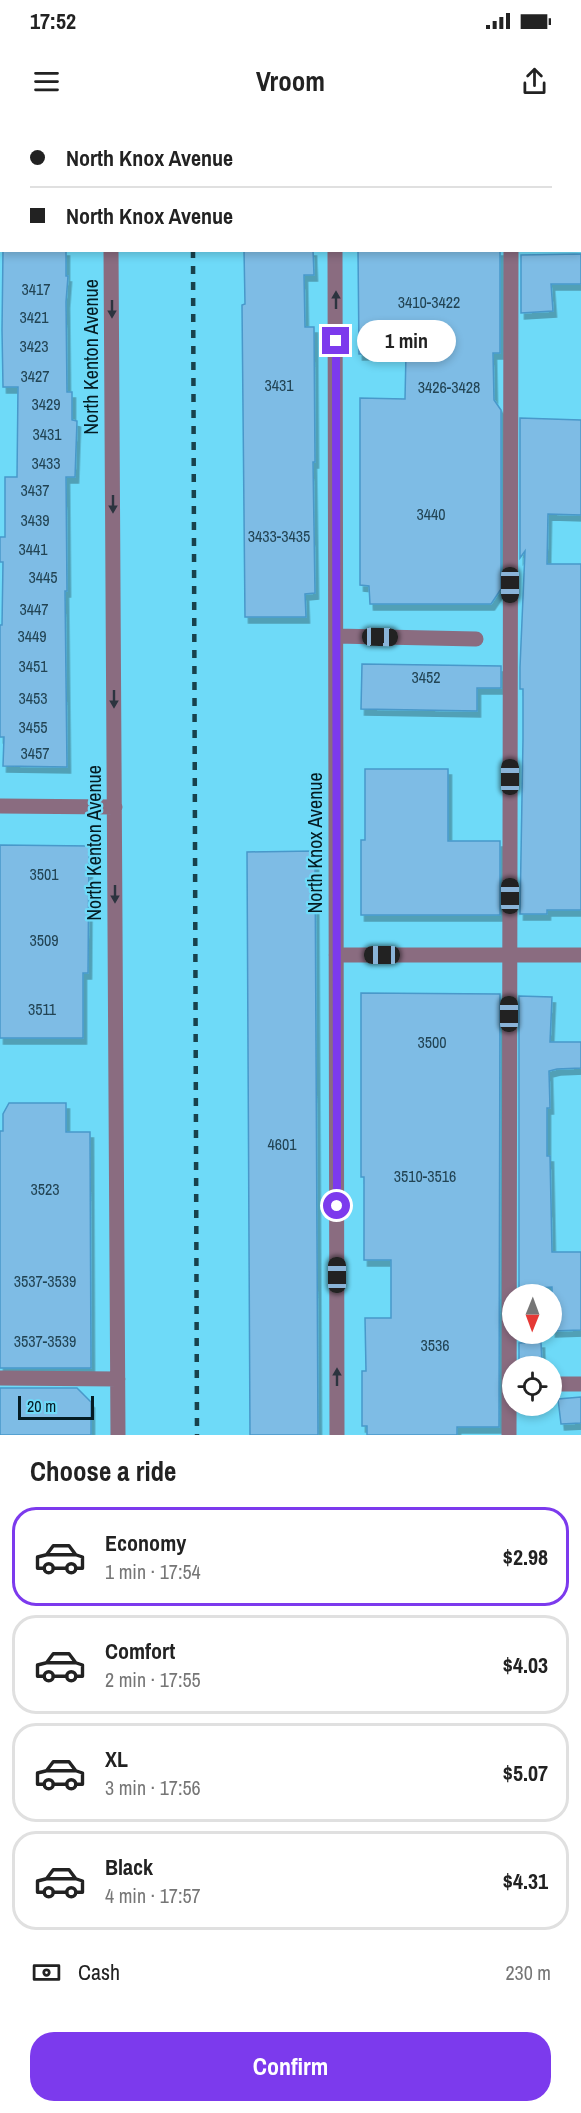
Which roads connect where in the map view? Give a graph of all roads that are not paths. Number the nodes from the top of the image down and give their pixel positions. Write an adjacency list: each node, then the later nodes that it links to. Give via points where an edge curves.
1 (111, 252): 7 (street, North Kenton Avenue, one-way to 7)
2 (335, 252): 4 (street, North Knox Avenue, one-way to 2)
3 (511, 252): 9 (street)
4 (336, 636): 5 (street); 8 (street, North Knox Avenue)
5 (476, 639)
6 (0, 806): 7 (street)
7 (115, 807): 13 (street, North Kenton Avenue, one-way to 13)
8 (336, 955): 9 (street); 18 (street, North Knox Avenue, one-way to 8)
9 (510, 955): 10 (street); 11 (street)
10 (581, 955)
11 (511, 1356)
12 (0, 1378): 13 (street)
13 (118, 1379): 17 (street, North Kenton Avenue)
14 (562, 1384): 15 (street)
15 (581, 1384)
16 (510, 1416): 19 (street)
17 (118, 1435)
18 (337, 1435)
19 (509, 1435)

